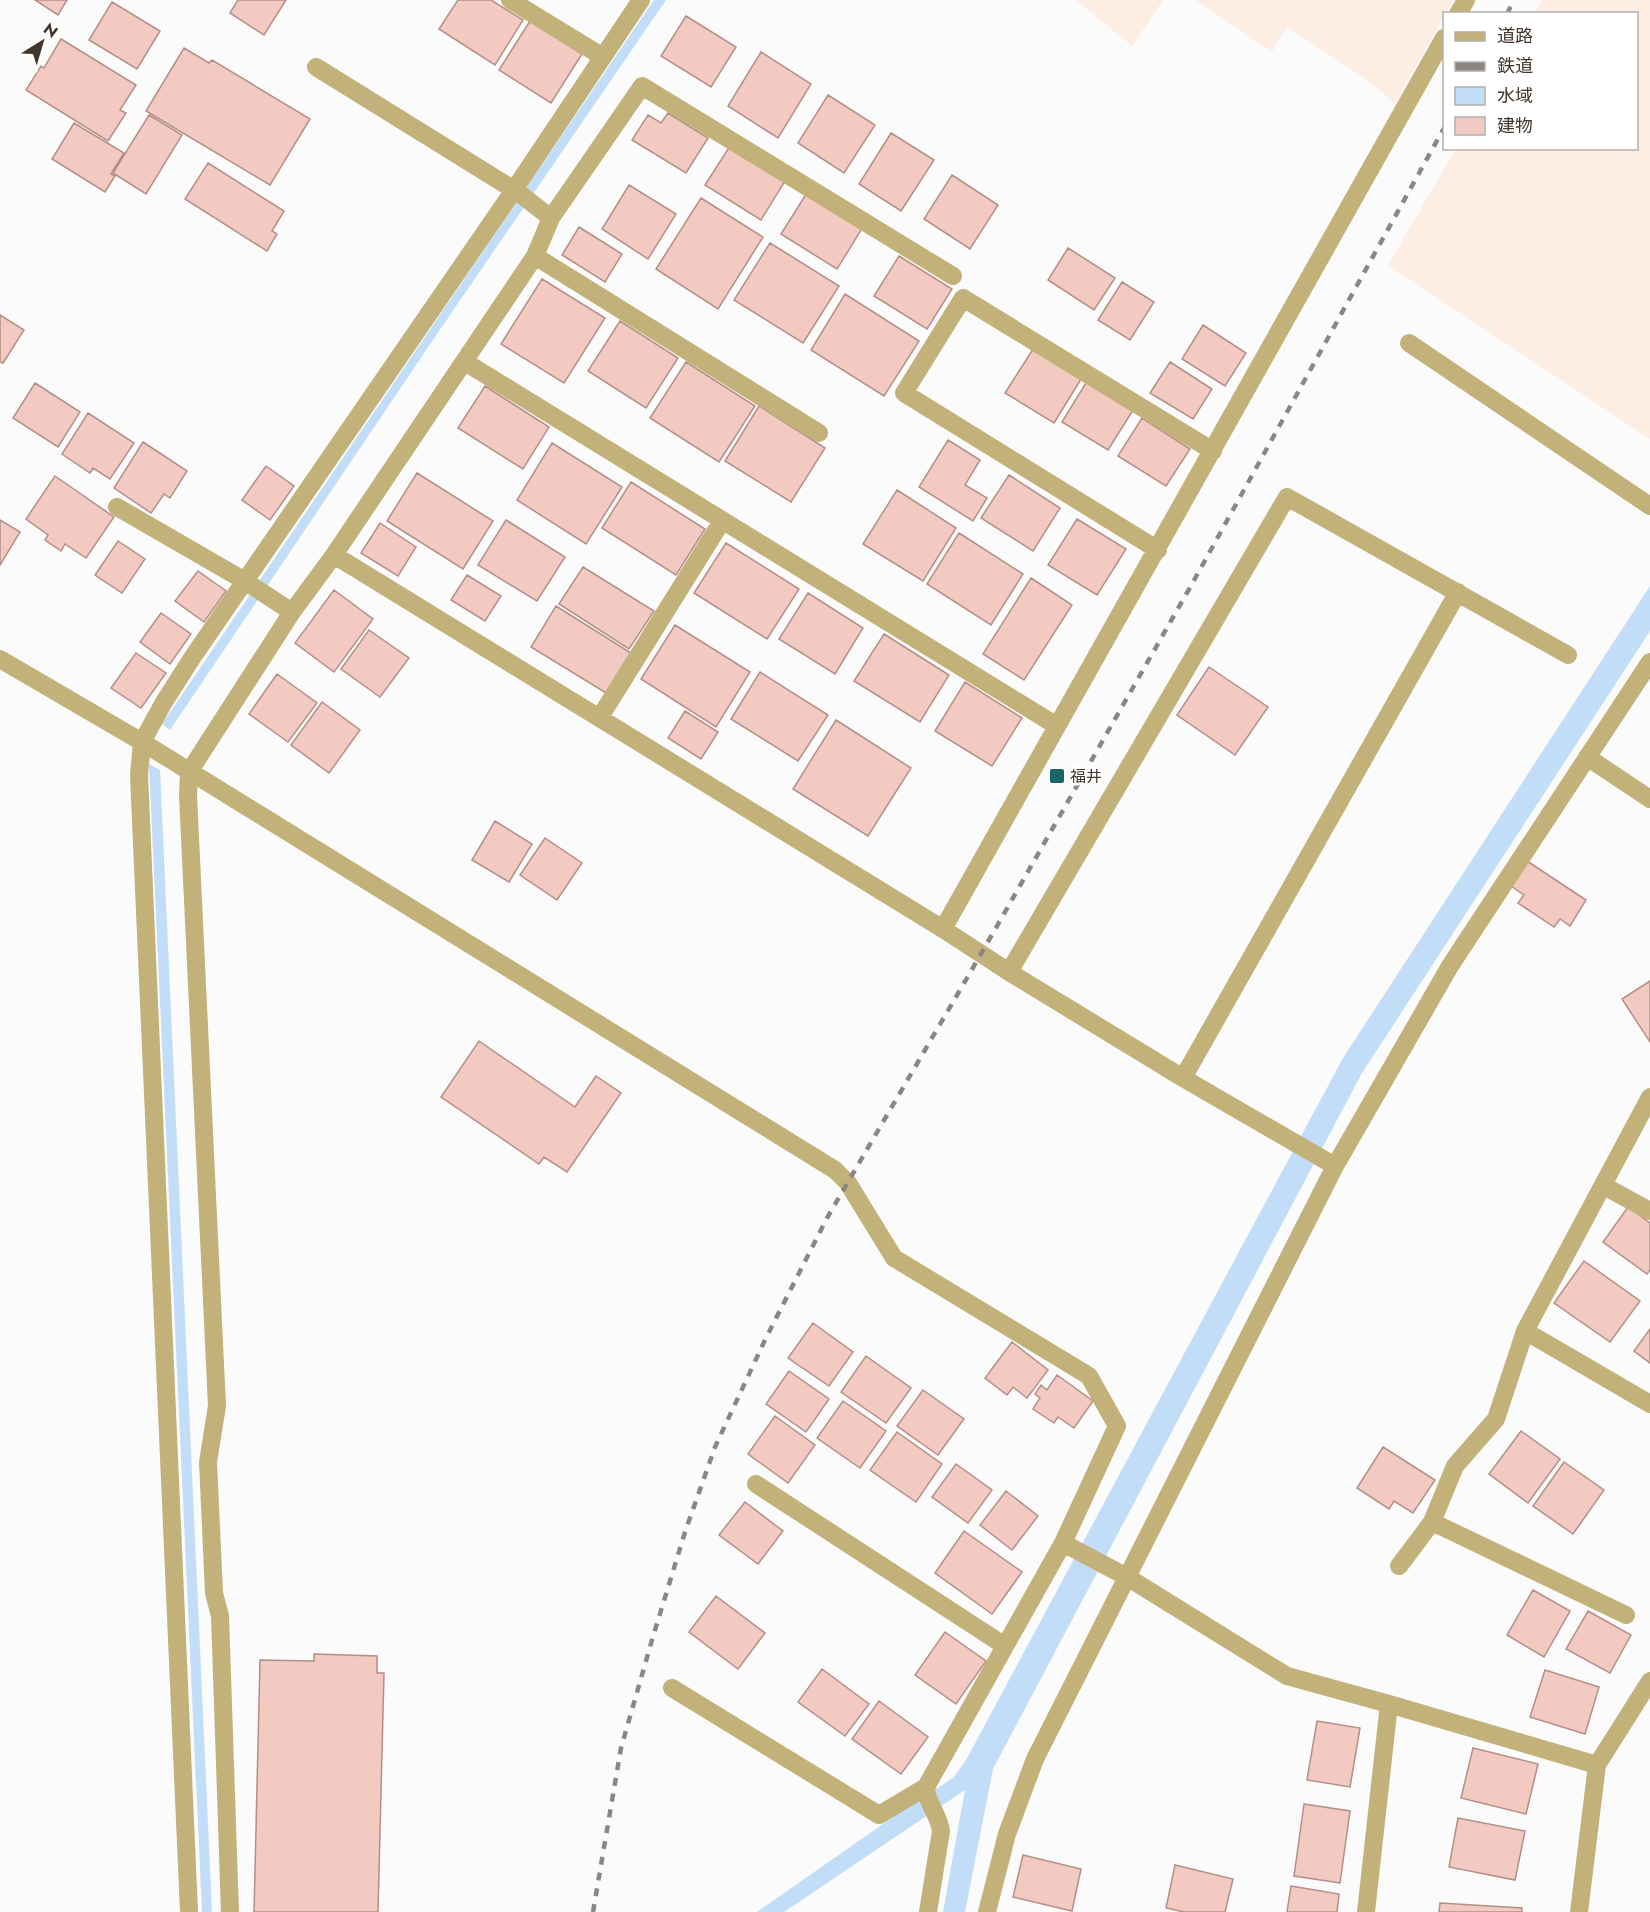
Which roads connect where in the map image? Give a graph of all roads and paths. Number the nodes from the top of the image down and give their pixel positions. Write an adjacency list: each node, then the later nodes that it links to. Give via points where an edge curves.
1 (510, 0): 4 (street)
2 (641, 0): 4 (street)
3 (1443, 40): 13 (street)
4 (603, 57): 6 (street)
5 (316, 67): 6 (street)
6 (516, 192): 7 (street); 19 (street)
7 (551, 218): 8 (street); 9 (street, via 642,86)
8 (535, 256): 11 (street); 12 (street)
9 (953, 276)
10 (1409, 343): 14 (street)
11 (465, 362): 16 (street); 18 (street)
12 (819, 433)
13 (1213, 451): 17 (street); 17 (street, via 963,298 904,393)
14 (1650, 506)
15 (117, 507): 19 (street)
16 (722, 521): 25 (street); 26 (street)
17 (1158, 550): 26 (street)
18 (334, 555): 21 (street); 25 (street)
19 (248, 583): 21 (street); 27 (street, via 192,658)
20 (1458, 592): 22 (street); 32 (street, via 1287,497); 33 (street)
21 (292, 612): 29 (street)
22 (1568, 655)
23 (0, 659): 27 (street)
24 (1650, 662): 28 (street)
25 (600, 717): 31 (street)
26 (1057, 726): 31 (street)
27 (142, 742): 29 (street); 52 (street, via 140,787)
28 (1587, 757): 30 (street); 35 (street, via 1450,966)
29 (189, 772): 42 (street, via 835,1170 848,1183 894,1258 1089,1376 1118,1426); 53 (street, via 217,1406 208,1462 214,1593 220,1616)
30 (1650, 799)
31 (943, 929): 32 (street)
32 (1009, 972): 33 (street)
33 (1183, 1077): 35 (street)
34 (1650, 1097): 36 (street)
35 (1331, 1164): 44 (street)
36 (1604, 1186): 37 (street); 38 (street)
37 (1650, 1211)
38 (1525, 1331): 39 (street); 41 (street, via 1496,1419 1455,1466)
39 (1650, 1404)
40 (756, 1484): 46 (street)
41 (1432, 1522): 43 (street); 45 (street)
42 (1068, 1545): 44 (street); 46 (street)
43 (1399, 1566)
44 (1121, 1574): 49 (street, via 1287,1676); 55 (street, via 1035,1759 1007,1834)
45 (1626, 1614)
46 (1005, 1646): 51 (street)
47 (1650, 1681): 50 (street)
48 (672, 1688): 51 (street, via 879,1815)
49 (1389, 1704): 50 (street); 56 (street)
50 (1597, 1765): 57 (street)
51 (926, 1790): 54 (street, via 941,1831)
52 (189, 1912)
53 (230, 1912)
54 (928, 1912)
55 (987, 1912)
56 (1366, 1912)
57 (1579, 1912)

